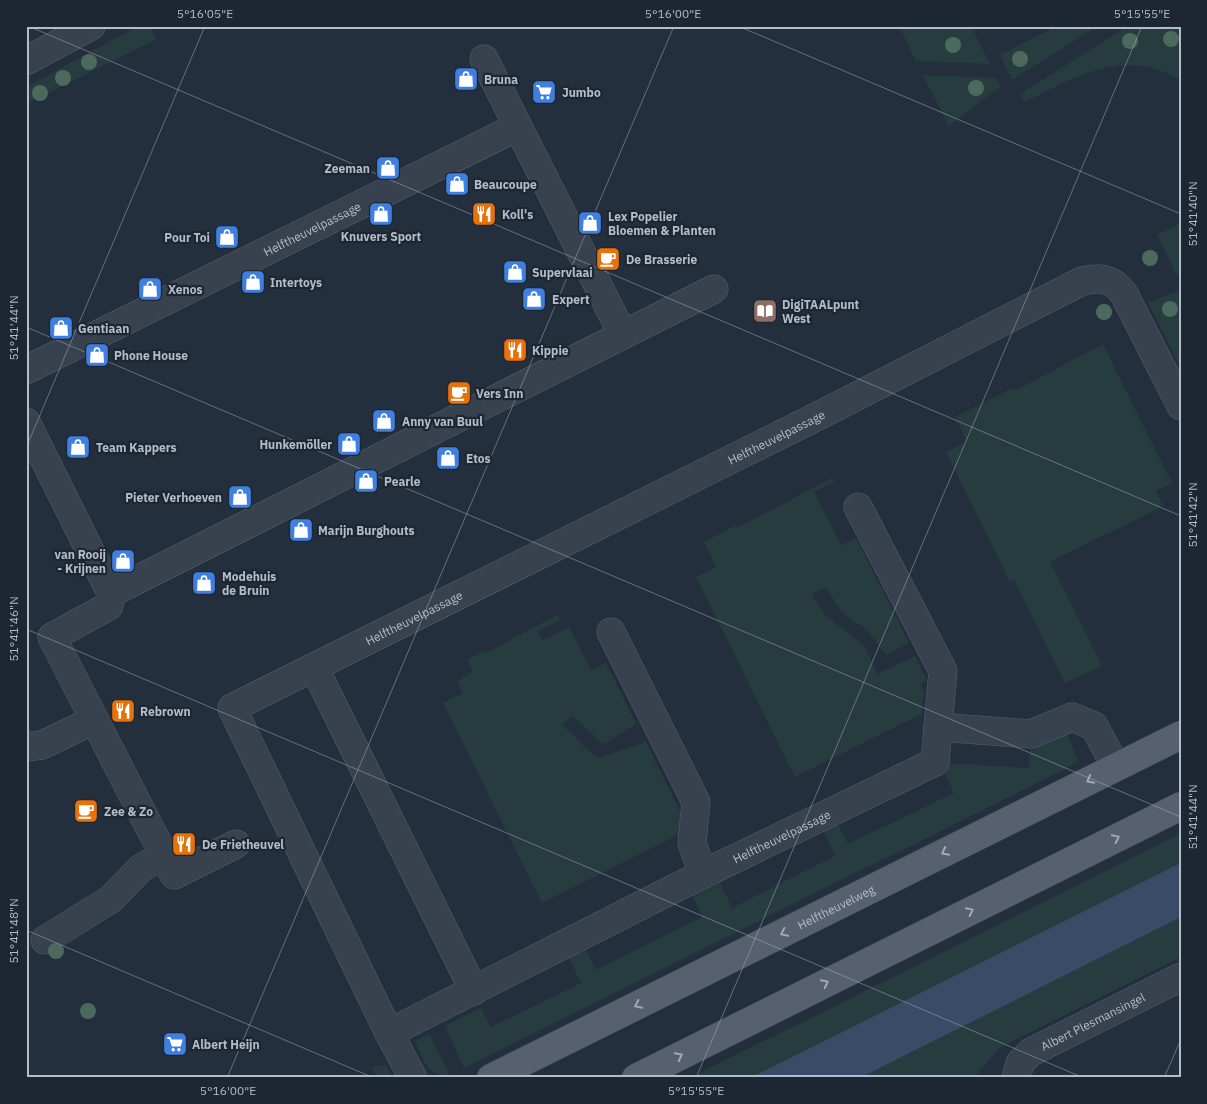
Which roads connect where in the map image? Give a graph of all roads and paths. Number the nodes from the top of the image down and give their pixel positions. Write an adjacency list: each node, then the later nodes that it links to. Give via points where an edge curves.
1 (91, 26): 3 (street)
2 (484, 59): 4 (street)
3 (26, 61)
4 (517, 128): 6 (street); 7 (street, Helftheuvelpassage)
5 (714, 290): 6 (street)
6 (623, 335): 11 (street)
7 (26, 370)
8 (1181, 406): 13 (street, Helftheuvelpassage, via 1118,285 1100,278 1082,281)
9 (26, 422): 11 (street)
10 (858, 507): 15 (street, Helftheuvelpassage, via 943,671)
11 (111, 594): 14 (street, via 109,606 52,637)
12 (611, 632): 22 (street, via 696,802 692,843)
13 (314, 666): 25 (street); 26 (street, Helftheuvelpassage, via 232,708)
14 (94, 720): 17 (street, via 42,745); 21 (street)
15 (938, 727): 18 (street, via 1031,734 1072,717 1094,726); 22 (street, Helftheuvelpassage, via 936,762)
16 (1181, 734): 18 (main road, Helftheuvelweg)
17 (26, 747)
18 (1116, 767): 28 (main road, Helftheuvelweg, one-way to 28)
19 (1181, 806): 29 (main road, one-way to 19)
20 (236, 844): 21 (street, via 174,875)
21 (164, 855): 23 (street, via 141,868 111,898)
22 (703, 874): 25 (street, Helftheuvelpassage)
23 (45, 940)
24 (1181, 977): 30 (street, Albert Plesmansingel, via 1031,1052 1020,1063)
25 (474, 991): 26 (street, Helftheuvelpassage)
26 (389, 1033): 27 (street, Helftheuvelpassage)
27 (413, 1078)
28 (491, 1078)
29 (636, 1078)
30 (1016, 1078)

